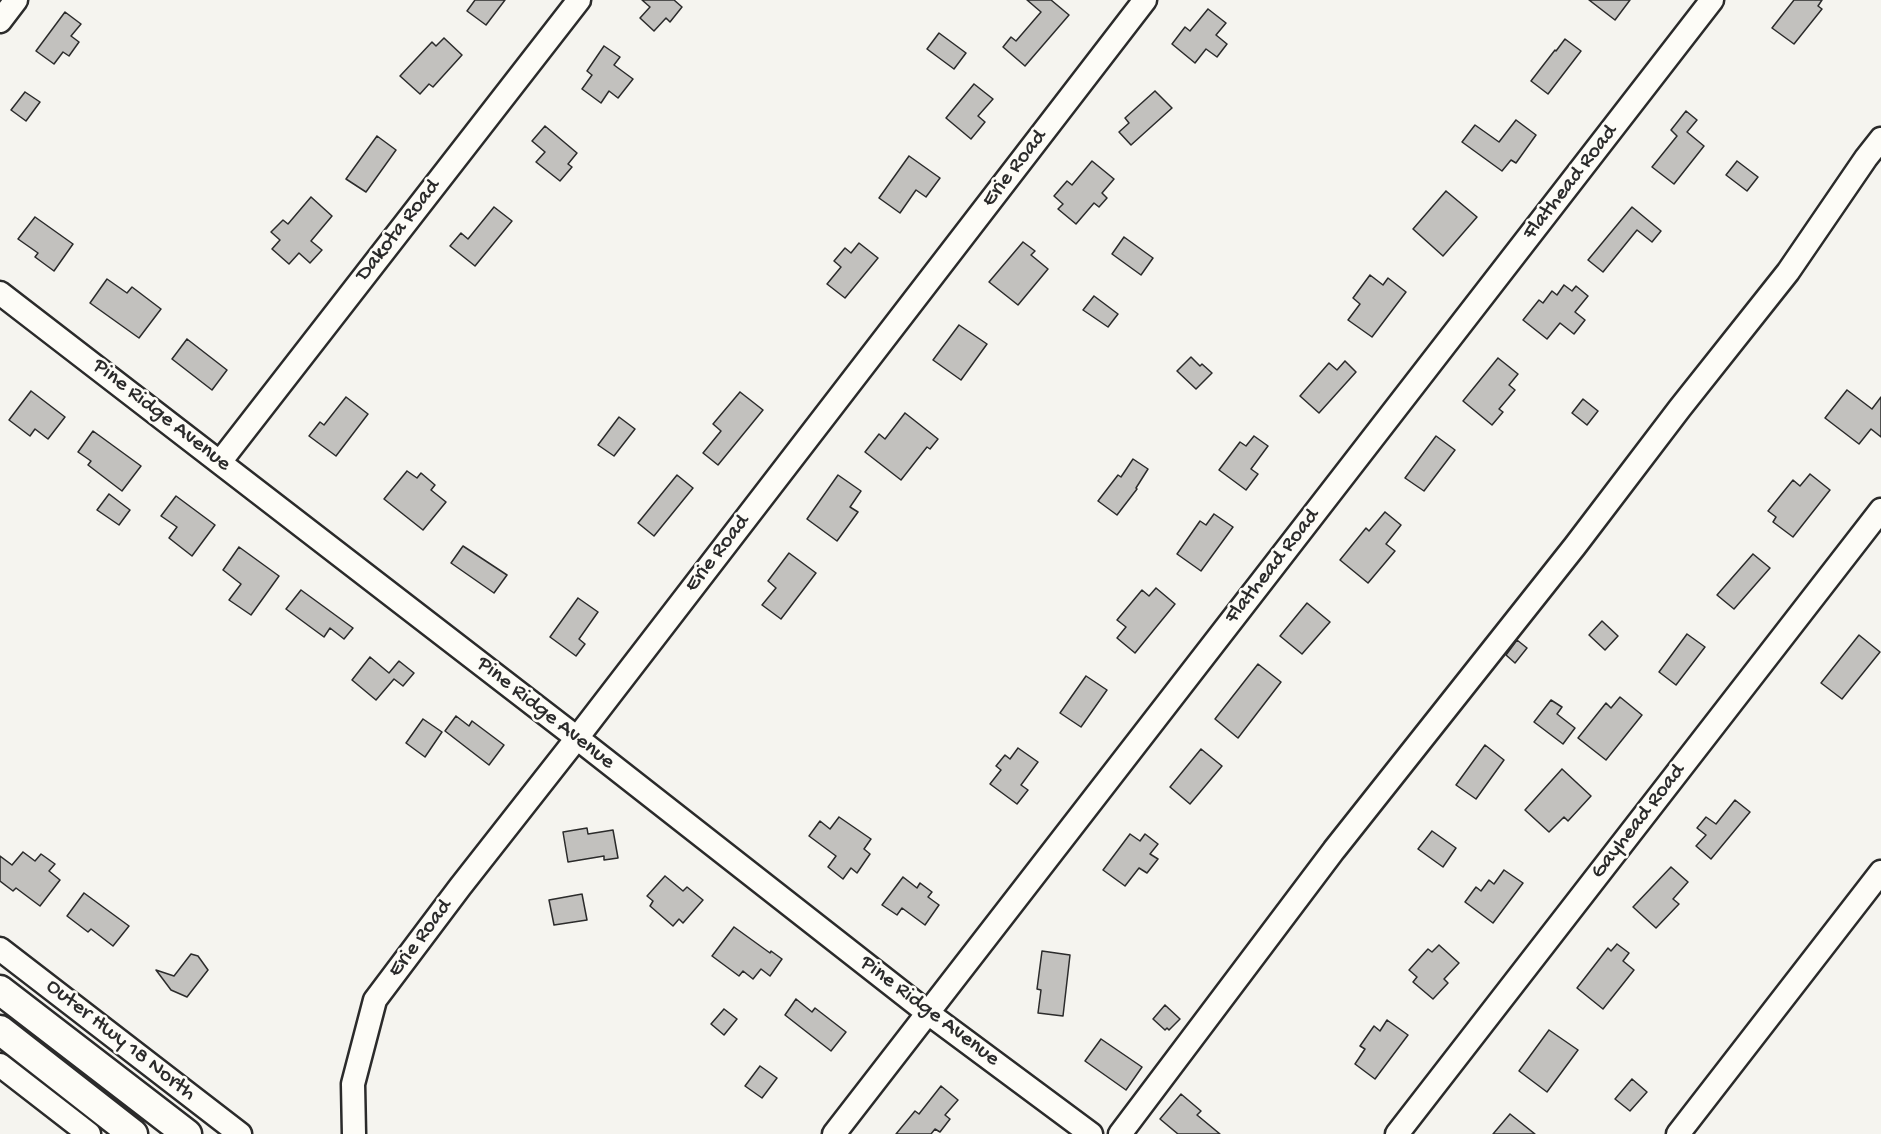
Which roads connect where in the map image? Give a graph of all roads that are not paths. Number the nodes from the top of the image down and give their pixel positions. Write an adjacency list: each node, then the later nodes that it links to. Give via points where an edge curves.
1 (16, 0): 5 (street)
2 (579, 0): 8 (street, Dakota Road)
3 (1145, 0): 10 (street, Erie Road)
4 (1712, 0): 14 (street, Flathead Road)
5 (0, 21)
6 (1881, 139): 24 (street, via 1788,272 1334,850)
7 (0, 293): 8 (street, Pine Ridge Avenue)
8 (220, 462): 10 (street, Pine Ridge Avenue)
9 (1881, 510): 25 (street, Gayhead Road)
10 (577, 738): 14 (street, Pine Ridge Avenue); 21 (street, Erie Road, via 375,1000 353,1084)
11 (1881, 872): 26 (street)
12 (0, 949): 20 (street, Outer Hwy 18 North)
13 (0, 990): 19 (main road)
14 (928, 1013): 22 (street, Flathead Road); 23 (street, Pine Ridge Avenue)
15 (0, 1030): 18 (main road)
16 (0, 1065): 17 (street)
17 (89, 1134)
18 (133, 1134)
19 (187, 1134)
20 (240, 1134)
21 (354, 1134)
22 (834, 1134)
23 (1091, 1134)
24 (1120, 1134)
25 (1397, 1134)
26 (1678, 1134)

